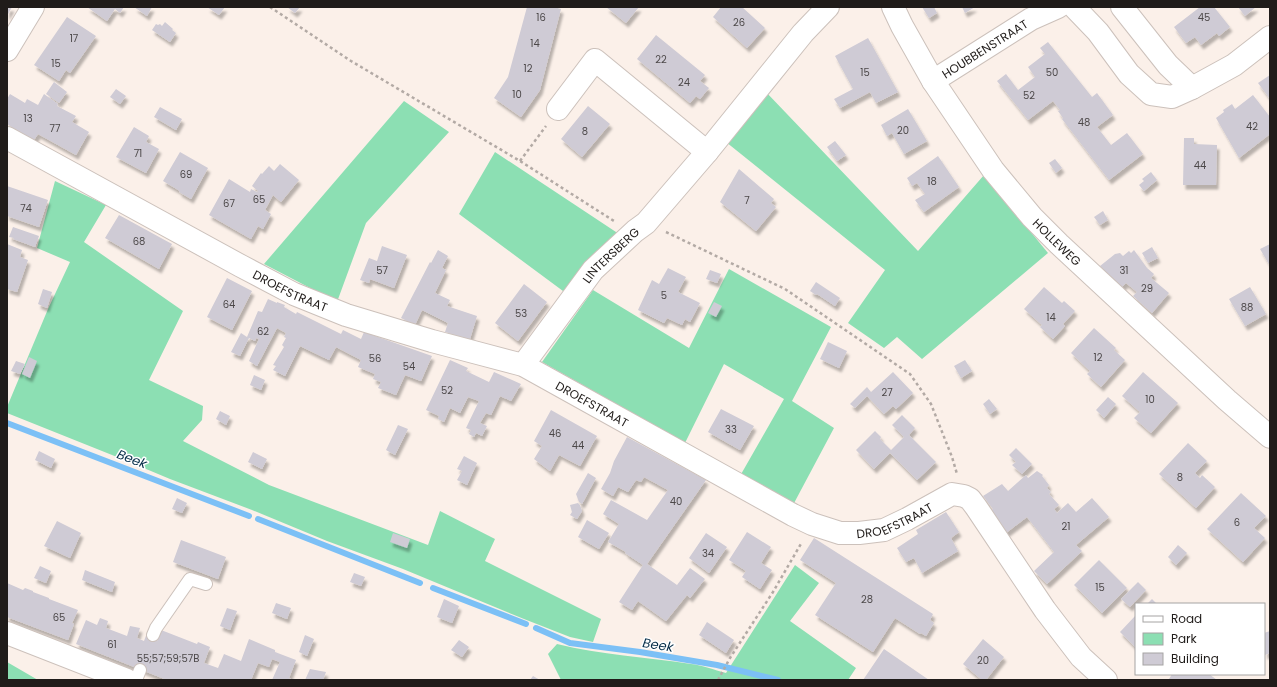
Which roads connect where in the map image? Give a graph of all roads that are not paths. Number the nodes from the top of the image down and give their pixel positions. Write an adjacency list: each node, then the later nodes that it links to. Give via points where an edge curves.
1 (828, 7): 13 (street, LINTERSBERG, via 803,33)
2 (893, 7): 9 (street, HOLLEWEG)
3 (1058, 7): 9 (street, HOUBBENSTRAAT, via 1031,19)
4 (1074, 7): 10 (street, via 1098,32 1129,74 1151,94 1172,97)
5 (1122, 7): 10 (street, via 1168,65)
6 (32, 8): 8 (street)
7 (1270, 38): 10 (street, via 1234,65)
8 (7, 50)
9 (933, 81): 15 (street, HOLLEWEG, via 993,170 1032,216 1070,255)
10 (1192, 88)
11 (558, 109): 13 (street, via 594,60)
12 (7, 138): 14 (street, DROEFSTRAAT, via 294,294 346,315)
13 (707, 152): 14 (street, LINTERSBERG, via 640,227 593,270)
14 (523, 365): 20 (street, DROEFSTRAAT, via 812,524 840,532 884,530 952,494 970,499 1080,657)
15 (1270, 437)
16 (206, 584): 18 (lane, via 190,579)
17 (7, 633): 19 (street)
18 (152, 635)
19 (134, 677)
20 (1106, 680)

